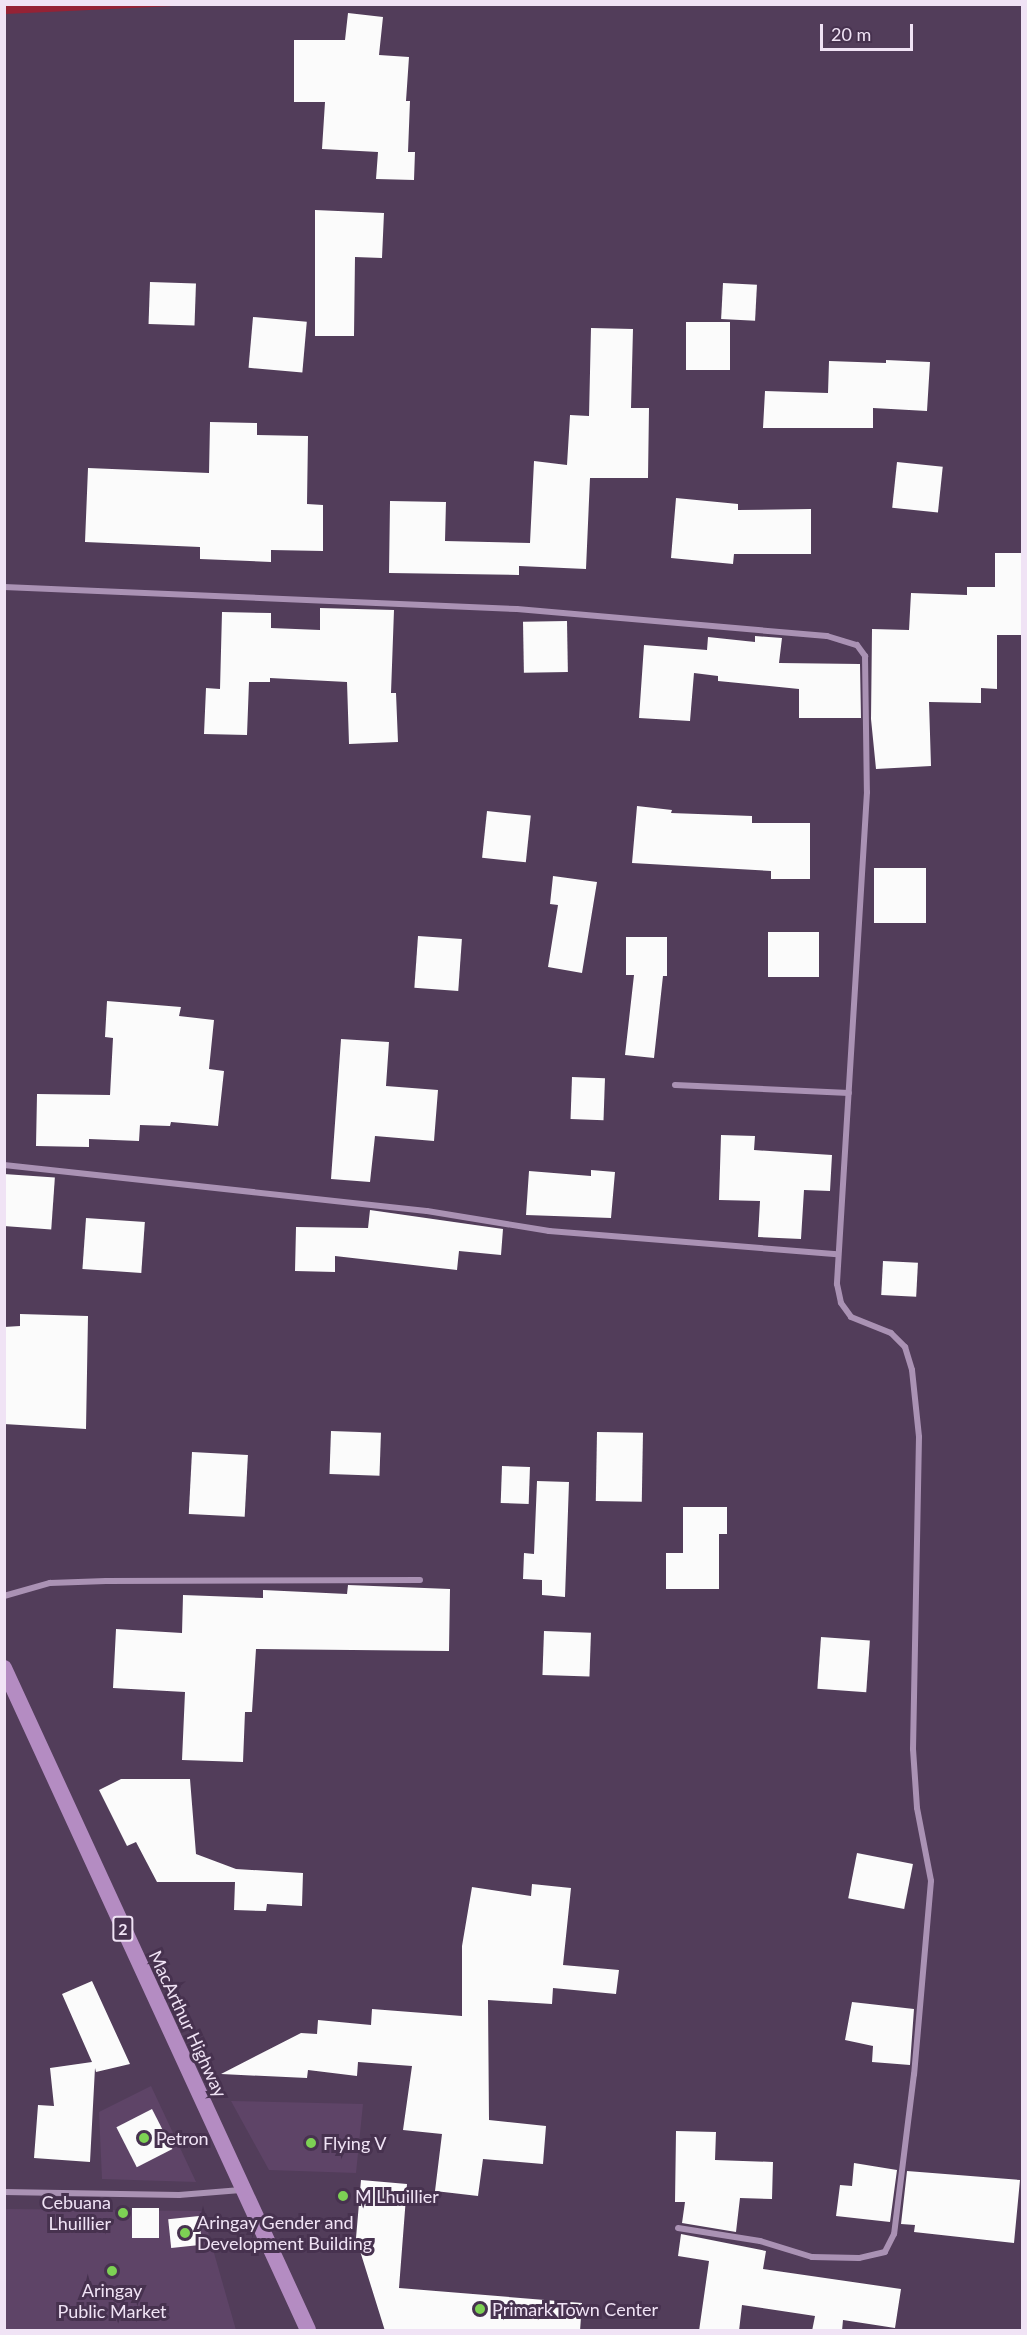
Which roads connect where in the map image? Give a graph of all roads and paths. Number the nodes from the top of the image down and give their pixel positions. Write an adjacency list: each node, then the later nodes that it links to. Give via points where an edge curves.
1 (4, 587): 3 (street, via 517,609 826,636 857,645 868,670 867,792)
2 (675, 1085): 3 (street)
3 (849, 1092): 5 (street)
4 (4, 1165): 5 (street, via 427,1211 549,1231)
5 (837, 1254): 11 (street, via 841,1303 851,1317 891,1334 905,1347 912,1370 919,1437 913,1749 917,1808 930,1867 931,1895 894,2234 891,2246 878,2256 832,2258)
6 (420, 1580): 7 (street, via 50,1583)
7 (4, 1596)
8 (4, 1668): 9 (highway, MacArthur Highway / 2)
9 (244, 2190): 10 (street, via 179,2195); 12 (highway, MacArthur Highway / 2)
10 (4, 2192)
11 (678, 2228)
12 (308, 2331)

